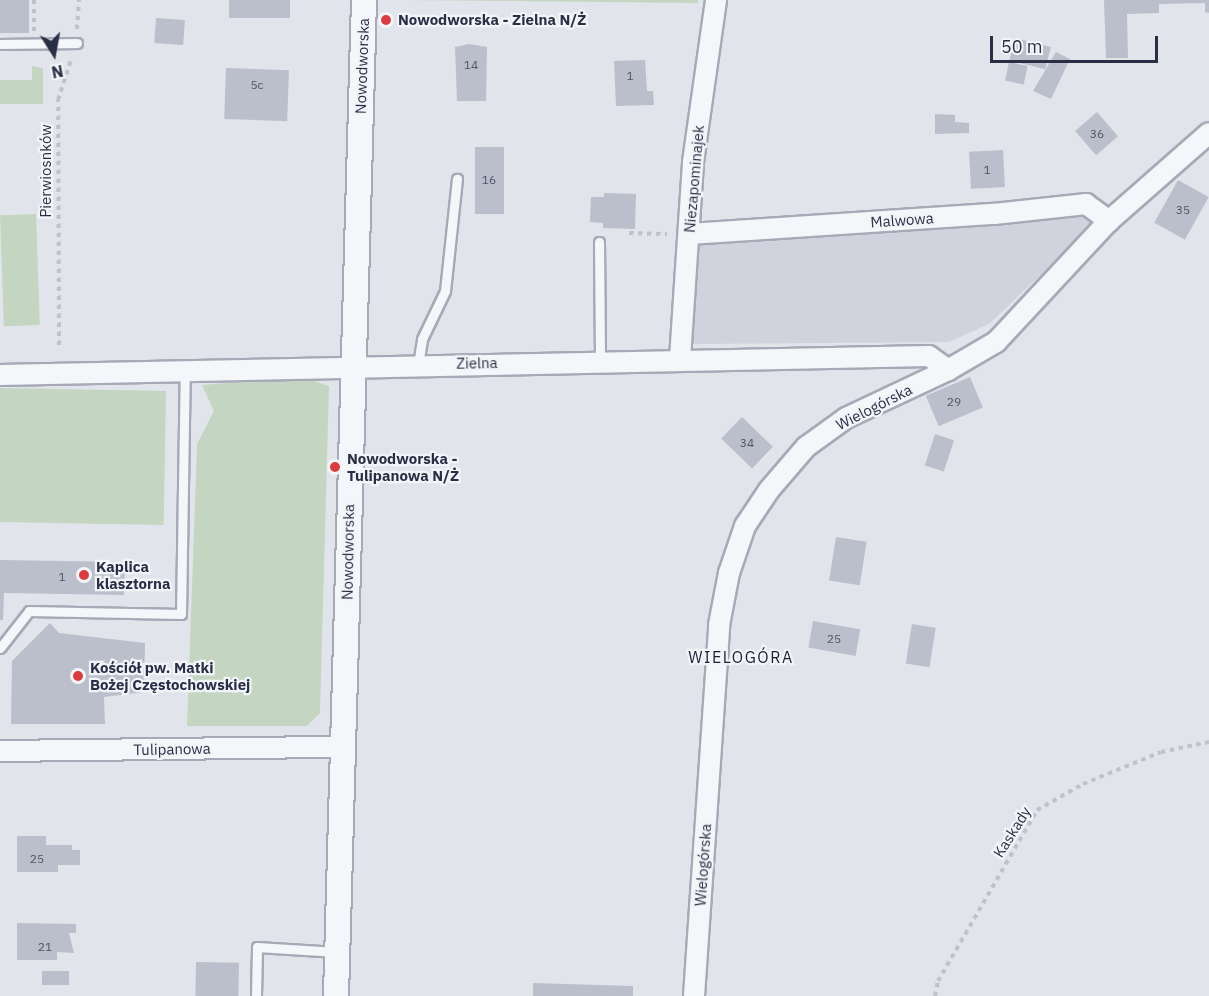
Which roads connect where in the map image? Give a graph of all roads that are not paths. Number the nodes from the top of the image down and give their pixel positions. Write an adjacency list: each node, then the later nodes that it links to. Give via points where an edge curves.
1 (364, 0): 13 (street, Nowodworska)
2 (716, 0): 8 (street, Niezapominajek, via 693,162)
3 (77, 43): 4 (lane)
4 (0, 44)
5 (1209, 133): 7 (street, Wielogórska)
6 (457, 179): 12 (lane, via 445,291 422,339)
7 (1109, 221): 8 (street, Malwowa, via 1086,204 994,214); 14 (street, Wielogórska, via 996,342)
8 (689, 234): 10 (street, Niezapominajek)
9 (599, 242): 11 (lane)
10 (680, 359): 11 (street, Zielna); 14 (street, Zielna, via 929,356)
11 (600, 360): 12 (street, Zielna)
12 (418, 365): 13 (street, Zielna)
13 (352, 367): 15 (street, Zielna); 18 (street, Nowodworska)
14 (948, 370): 23 (street, Wielogórska, via 846,418 806,447 769,490 746,526 729,573 719,625)
15 (186, 372): 16 (street, Zielna); 17 (lane, via 181,614 29,611)
16 (0, 375)
17 (0, 648)
18 (343, 747): 19 (street, Tulipanowa); 20 (street, Nowodworska)
19 (0, 751)
20 (337, 952): 21 (lane, via 256,947); 22 (street, Nowodworska)
21 (256, 996)
22 (336, 996)
23 (694, 996)

